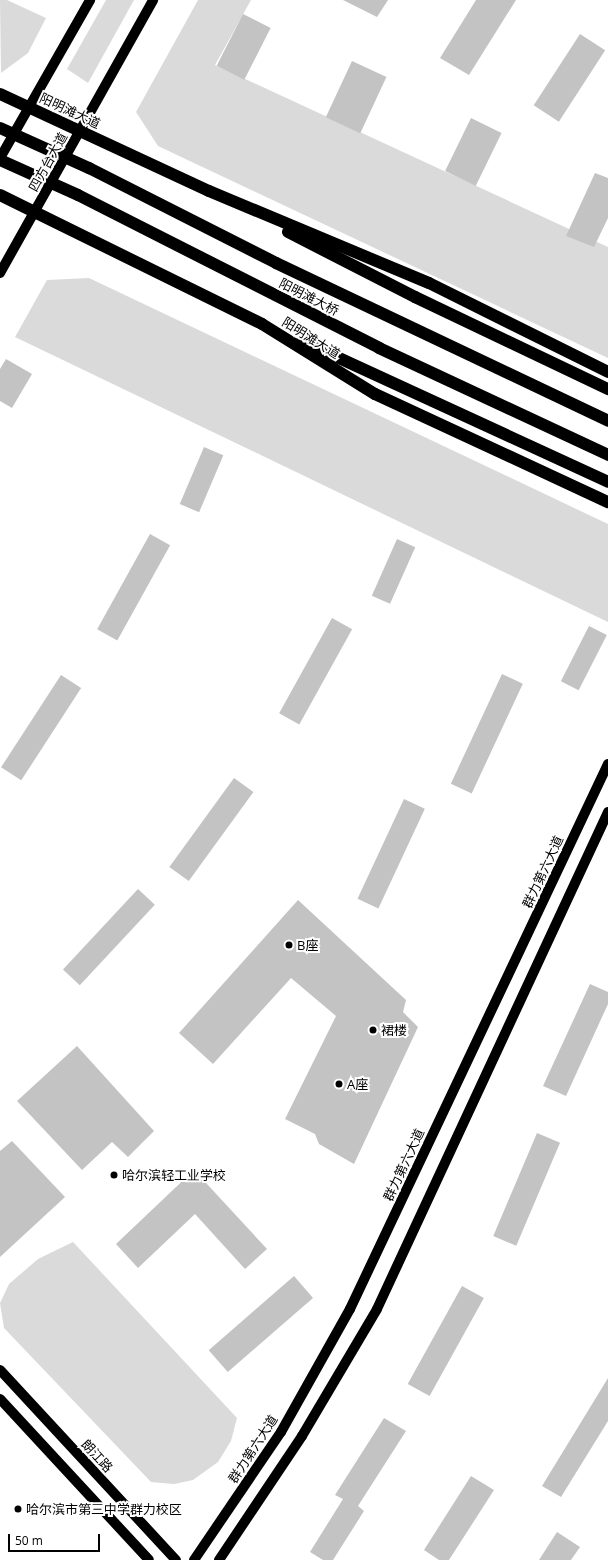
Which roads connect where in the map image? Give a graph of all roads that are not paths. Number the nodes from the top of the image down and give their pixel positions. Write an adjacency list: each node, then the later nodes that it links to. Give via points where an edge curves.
1 (90, 0): 4 (main road)
2 (153, 0): 6 (main road, 四方台大道)
3 (0, 94): 4 (highway, 阳明滩大道)
4 (30, 107): 6 (highway, 阳明滩大道); 7 (main road)
5 (0, 128): 15 (highway, 阳明滩大桥, via 89,168 276,263)
6 (80, 131): 8 (highway, 阳明滩大道); 10 (main road, 四方台大道)
7 (0, 159): 16 (highway, 阳明滩大桥, via 78,195 379,348)
8 (209, 191): 13 (highway, 阳明滩大道, via 429,283); 14 (highway, via 415,297)
9 (0, 195): 10 (highway, 阳明滩大道)
10 (34, 212): 11 (main road, 四方台大道); 12 (highway, 阳明滩大道)
11 (0, 273)
12 (262, 324): 17 (highway, via 384,377); 18 (highway, 阳明滩大道, via 375,394)
13 (608, 372)
14 (608, 389)
15 (608, 421)
16 (608, 455)
17 (608, 482)
18 (608, 502)
19 (608, 764): 25 (main road, 群力第六大道, via 350,1309 281,1432)
20 (608, 812): 26 (main road, via 377,1309 302,1436)
21 (0, 1370): 24 (main road, 朗江路)
22 (0, 1399): 23 (main road)
23 (149, 1560)
24 (176, 1560)
25 (194, 1560)
26 (219, 1560)

